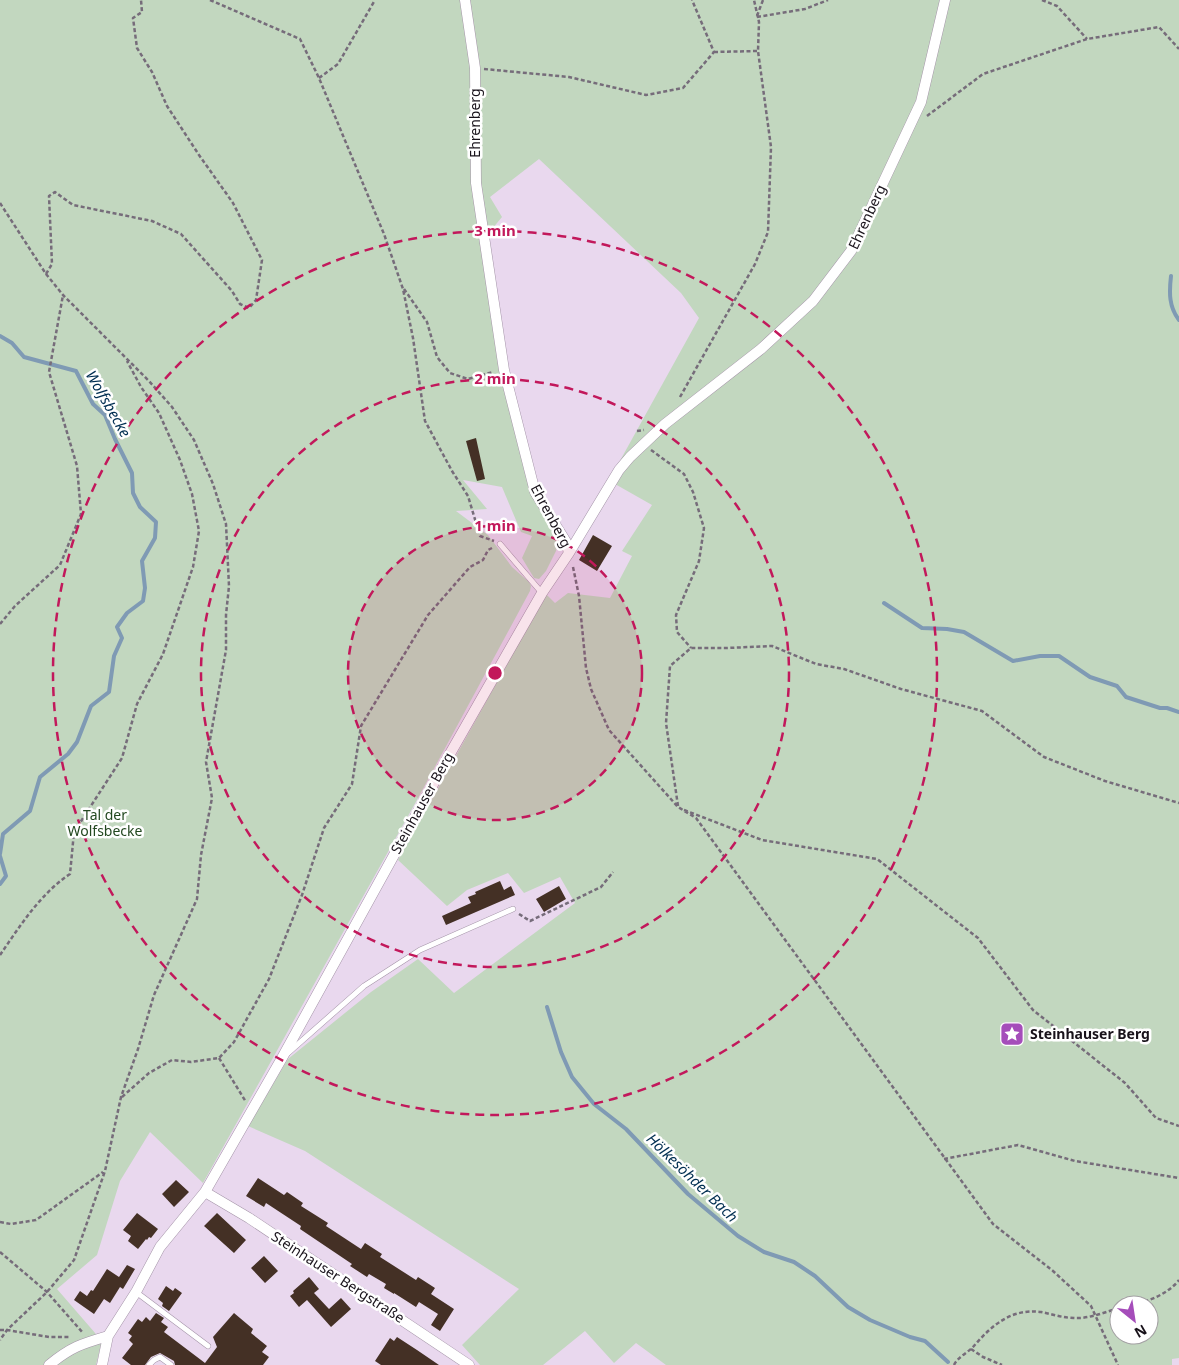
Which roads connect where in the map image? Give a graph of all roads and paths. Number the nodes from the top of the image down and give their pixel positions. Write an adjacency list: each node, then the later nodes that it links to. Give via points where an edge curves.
1 (141, 0): 20 (path, via 142,12 133,18 137,48 167,106 233,203 262,260 256,300 249,308 240,304 181,234 152,221 74,205 56,192 49,196 52,264)
2 (211, 0): 17 (path, via 300,39)
3 (375, 0): 17 (path, via 338,64)
4 (465, 0): 16 (street, Ehrenberg)
5 (692, 0): 15 (path)
6 (754, 0): 11 (path)
7 (763, 0): 11 (path)
8 (828, 0): 11 (path, via 805,9)
9 (945, 0): 26 (street, Ehrenberg, via 921,102 852,251 813,301 761,349)
10 (1042, 0): 12 (path, via 1057,6)
11 (757, 17): 14 (path)
12 (1087, 39): 13 (path, via 1160,27); 18 (path, via 983,74)
13 (1179, 49)
14 (758, 51): 15 (path); 25 (path, via 771,147 768,232 755,264)
15 (714, 52): 16 (path, via 683,88 646,95 569,78)
16 (475, 68): 24 (street, Ehrenberg, via 476,183)
17 (319, 78): 21 (path, via 384,234)
18 (921, 121)
19 (0, 203): 20 (path)
20 (46, 274): 22 (path)
21 (403, 289): 24 (path, via 427,322 437,357 450,373 468,379); 27 (path, via 425,421 468,496 480,536)
22 (63, 295): 23 (path); 30 (path, via 48,372 77,466 81,514 60,565)
23 (125, 357): 36 (path, via 159,413 192,494 199,531 193,567 163,654 138,704 122,758 74,832 70,874 57,883 28,916); 39 (path, via 172,407 198,449 226,524 229,586 226,650 206,762 212,798 196,899 154,995)
24 (504, 370): 28 (street, Ehrenberg, via 535,492 566,542)
25 (680, 399)
26 (643, 445): 28 (street, Ehrenberg, via 619,470); 31 (path, via 684,474 704,528 699,561 676,615 677,632)
27 (500, 544): 29 (lane); 37 (path, via 488,550 483,560 470,567 428,615 361,726 352,784 324,828 269,979 234,1042)
28 (568, 553): 29 (street, Steinhauser Berg); 33 (path, via 578,596 586,668 609,730)
29 (542, 593): 38 (street, Steinhauser Berg, via 446,759)
30 (0, 624)
31 (691, 648): 32 (path, via 772,646 816,664 844,669 901,689 982,711 1044,757 1105,781); 33 (path, via 670,666 666,723)
32 (1179, 803)
33 (678, 807): 41 (path, via 762,840 877,859 978,938 1033,1010 1125,1083 1156,1118); 42 (path, via 696,818)
34 (613, 872): 35 (path, via 601,887 530,922)
35 (513, 909): 38 (lane, Steinhauser Berg, via 420,950 364,986)
36 (0, 955)
37 (219, 1058): 39 (path, via 191,1062 172,1060 149,1073); 40 (path)
38 (282, 1058): 40 (street, Steinhauser Berg)
39 (122, 1097): 43 (path)
40 (252, 1111): 45 (street, Steinhauser Berg)
41 (1179, 1126)
42 (944, 1159): 44 (path, via 1018,1145 1075,1161); 53 (path, via 993,1224 1053,1271 1091,1306)
43 (105, 1171): 46 (path, via 36,1220 10,1224); 49 (path, via 74,1260)
44 (1179, 1178)
45 (205, 1191): 50 (street, Steinhauser Berg, via 160,1247); 65 (street, Steinhauser Bergstraße)
46 (0, 1222)
47 (0, 1252): 49 (path)
48 (1179, 1280): 51 (path)
49 (47, 1292): 55 (path); 58 (path)
50 (136, 1292): 56 (street, Steinhauser Berg); 59 (lane)
51 (1159, 1295)
52 (1109, 1310): 53 (path)
53 (1095, 1314): 60 (path, via 1073,1318 1027,1311 1014,1314 998,1322); 68 (path)
54 (0, 1330): 55 (path)
55 (7, 1330): 57 (path); 58 (path, via 48,1337 84,1337)
56 (108, 1336): 58 (street); 62 (street)
57 (0, 1340)
58 (90, 1341): 61 (street, via 64,1352)
59 (208, 1346)
60 (971, 1349): 66 (path); 67 (path)
61 (49, 1365)
62 (102, 1365)
63 (149, 1365): 64 (lane, via 160,1357)
64 (171, 1365)
65 (469, 1365)
66 (954, 1365)
67 (1002, 1365)
68 (1118, 1365)

